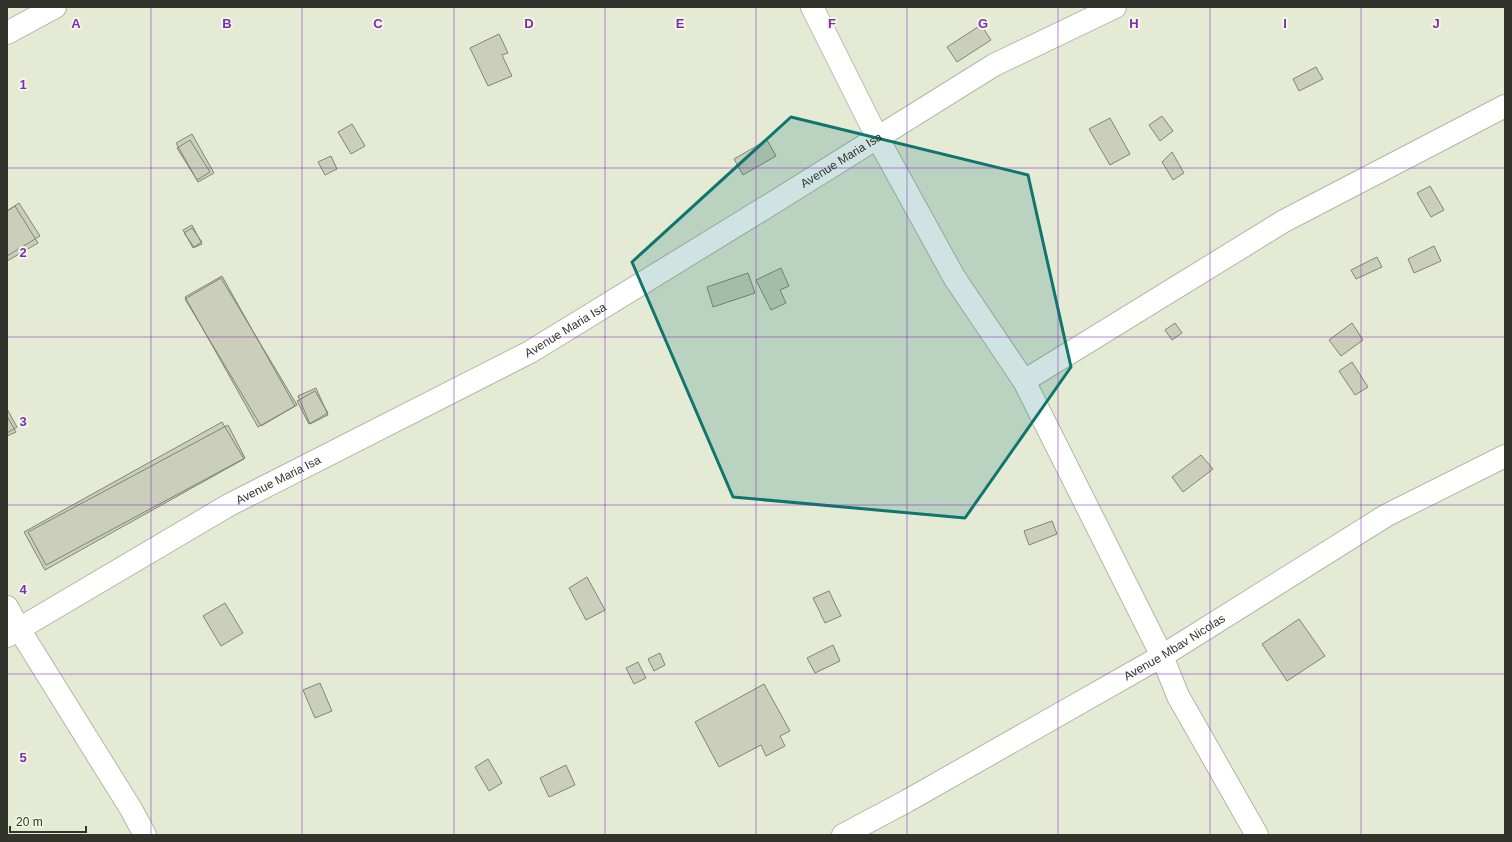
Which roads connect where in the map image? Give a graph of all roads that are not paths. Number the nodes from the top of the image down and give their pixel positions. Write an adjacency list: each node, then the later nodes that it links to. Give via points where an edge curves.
1 (55, 7): 4 (street)
2 (812, 7): 6 (street)
3 (1115, 7): 6 (street, Avenue Maria Isa, via 994,64)
4 (7, 33)
5 (1505, 106): 7 (street, via 1284,221)
6 (877, 137): 7 (street, via 954,277); 10 (street, Avenue Maria Isa, via 530,352 229,505)
7 (1024, 381): 11 (street)
8 (1505, 456): 11 (street, Avenue Mbav Nicolas, via 1387,515)
9 (7, 607): 10 (street)
10 (13, 633): 12 (street, via 130,809)
11 (1162, 656): 13 (street, Avenue Mbav Nicolas); 14 (street, via 1178,696)
12 (144, 835)
13 (843, 835)
14 (1257, 835)

